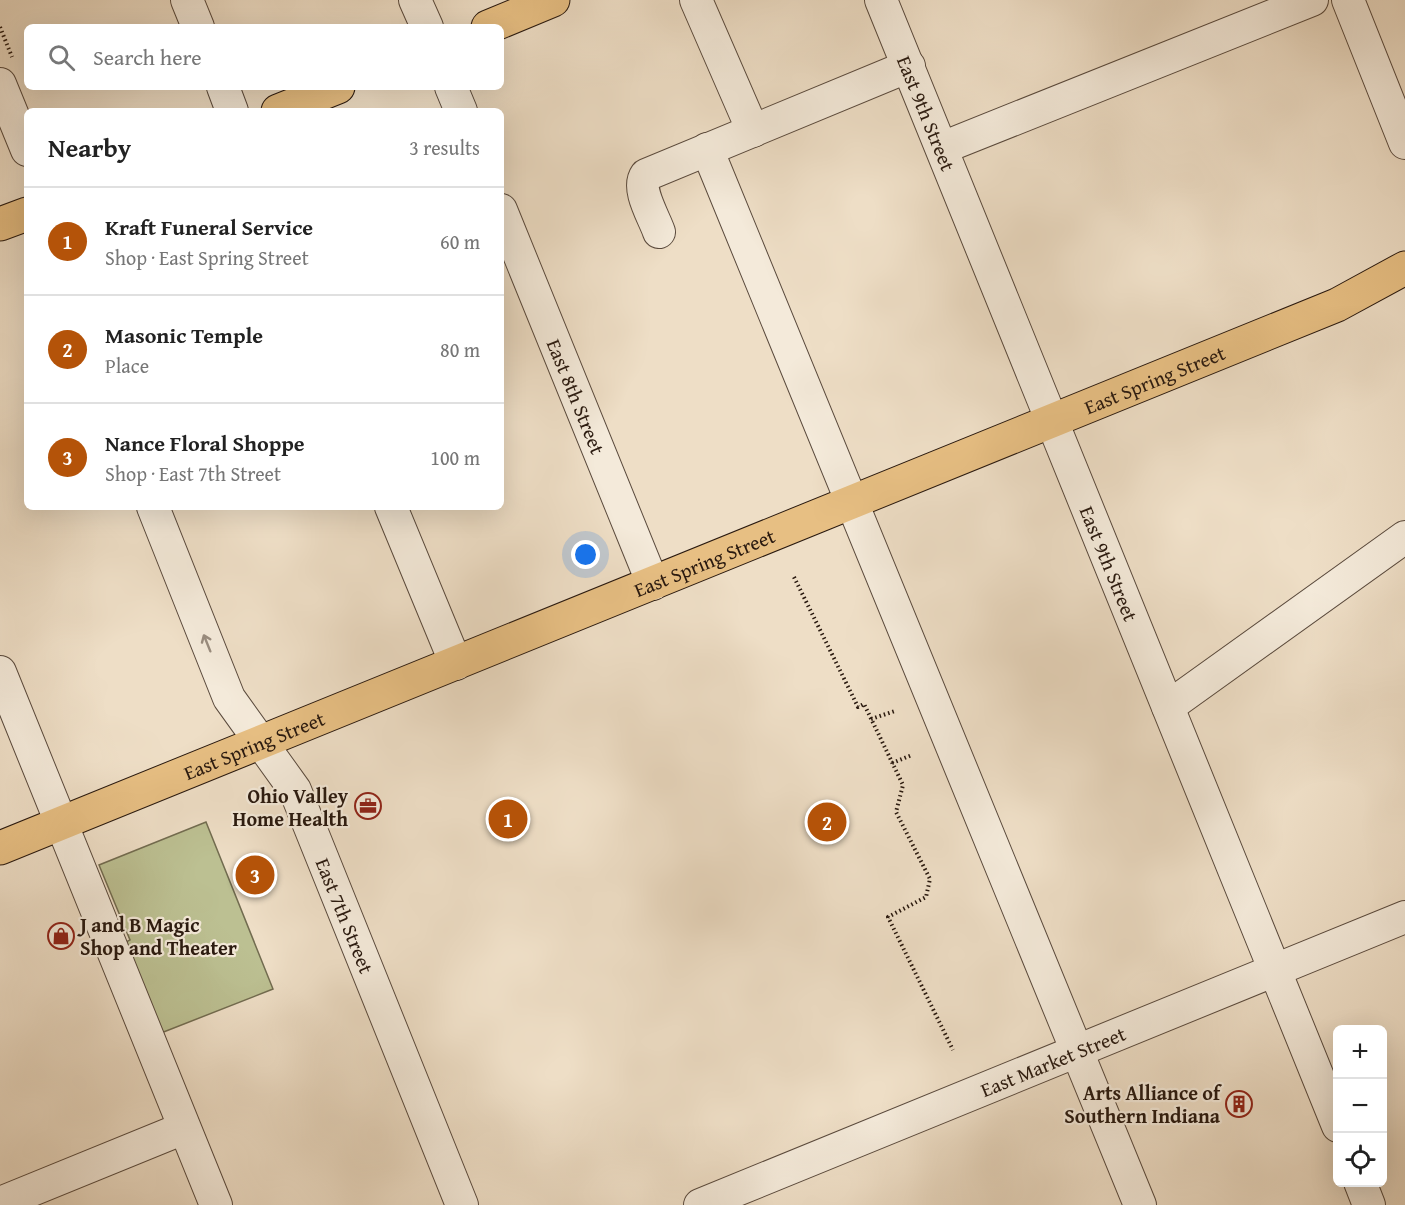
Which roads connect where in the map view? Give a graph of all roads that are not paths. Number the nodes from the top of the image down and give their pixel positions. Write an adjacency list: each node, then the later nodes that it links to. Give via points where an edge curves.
1 (187, 0): 8 (street)
2 (415, 0): 9 (street)
3 (553, 0): 10 (main road)
4 (696, 0): 19 (street)
5 (881, 0): 11 (street, East 9th Street)
6 (1312, 0): 22 (street)
7 (1348, 0): 21 (street)
8 (197, 24)
9 (426, 24)
10 (495, 24)
11 (909, 66): 19 (street); 22 (street, East 9th Street)
12 (0, 84): 20 (street)
13 (224, 90): 16 (street)
14 (330, 90): 17 (main road)
15 (452, 90): 18 (street)
16 (231, 108)
17 (286, 108)
18 (460, 108)
19 (753, 131): 23 (street)
20 (24, 143)
21 (1405, 143)
22 (942, 148): 29 (street, East 9th Street)
23 (707, 149): 27 (street, via 645,177 643,190); 30 (street)
24 (24, 215): 26 (main road)
25 (504, 217): 34 (street, East 8th Street)
26 (0, 224)
27 (659, 232)
28 (1405, 268): 29 (main road, East Spring Street, via 1337,305)
29 (1053, 422): 30 (main road, East Spring Street); 37 (street, East 9th Street)
30 (851, 503): 34 (main road, East Spring Street); 43 (street)
31 (154, 510): 38 (street, East 7th Street, one-way to 31, via 229,698)
32 (393, 510): 35 (street)
33 (1405, 537): 37 (street)
34 (653, 584): 35 (main road, East Spring Street)
35 (456, 663): 38 (main road, East Spring Street)
36 (0, 672): 39 (street)
37 (1168, 707): 42 (street, East 9th Street)
38 (261, 743): 39 (main road, East Spring Street); 49 (street, East 7th Street, via 294,790)
39 (61, 824): 40 (main road, East Spring Street); 45 (street)
40 (0, 848)
41 (1405, 917): 42 (street, East Market Street)
42 (1275, 972): 43 (street, East Market Street); 44 (street, East 9th Street)
43 (1075, 1053): 50 (street, East Market Street); 51 (street)
44 (1333, 1114)
45 (184, 1128): 47 (street); 48 (street)
46 (1362, 1187): 52 (street)
47 (0, 1203)
48 (216, 1205)
49 (462, 1205)
50 (700, 1205)
51 (1140, 1205)
52 (1370, 1205)

